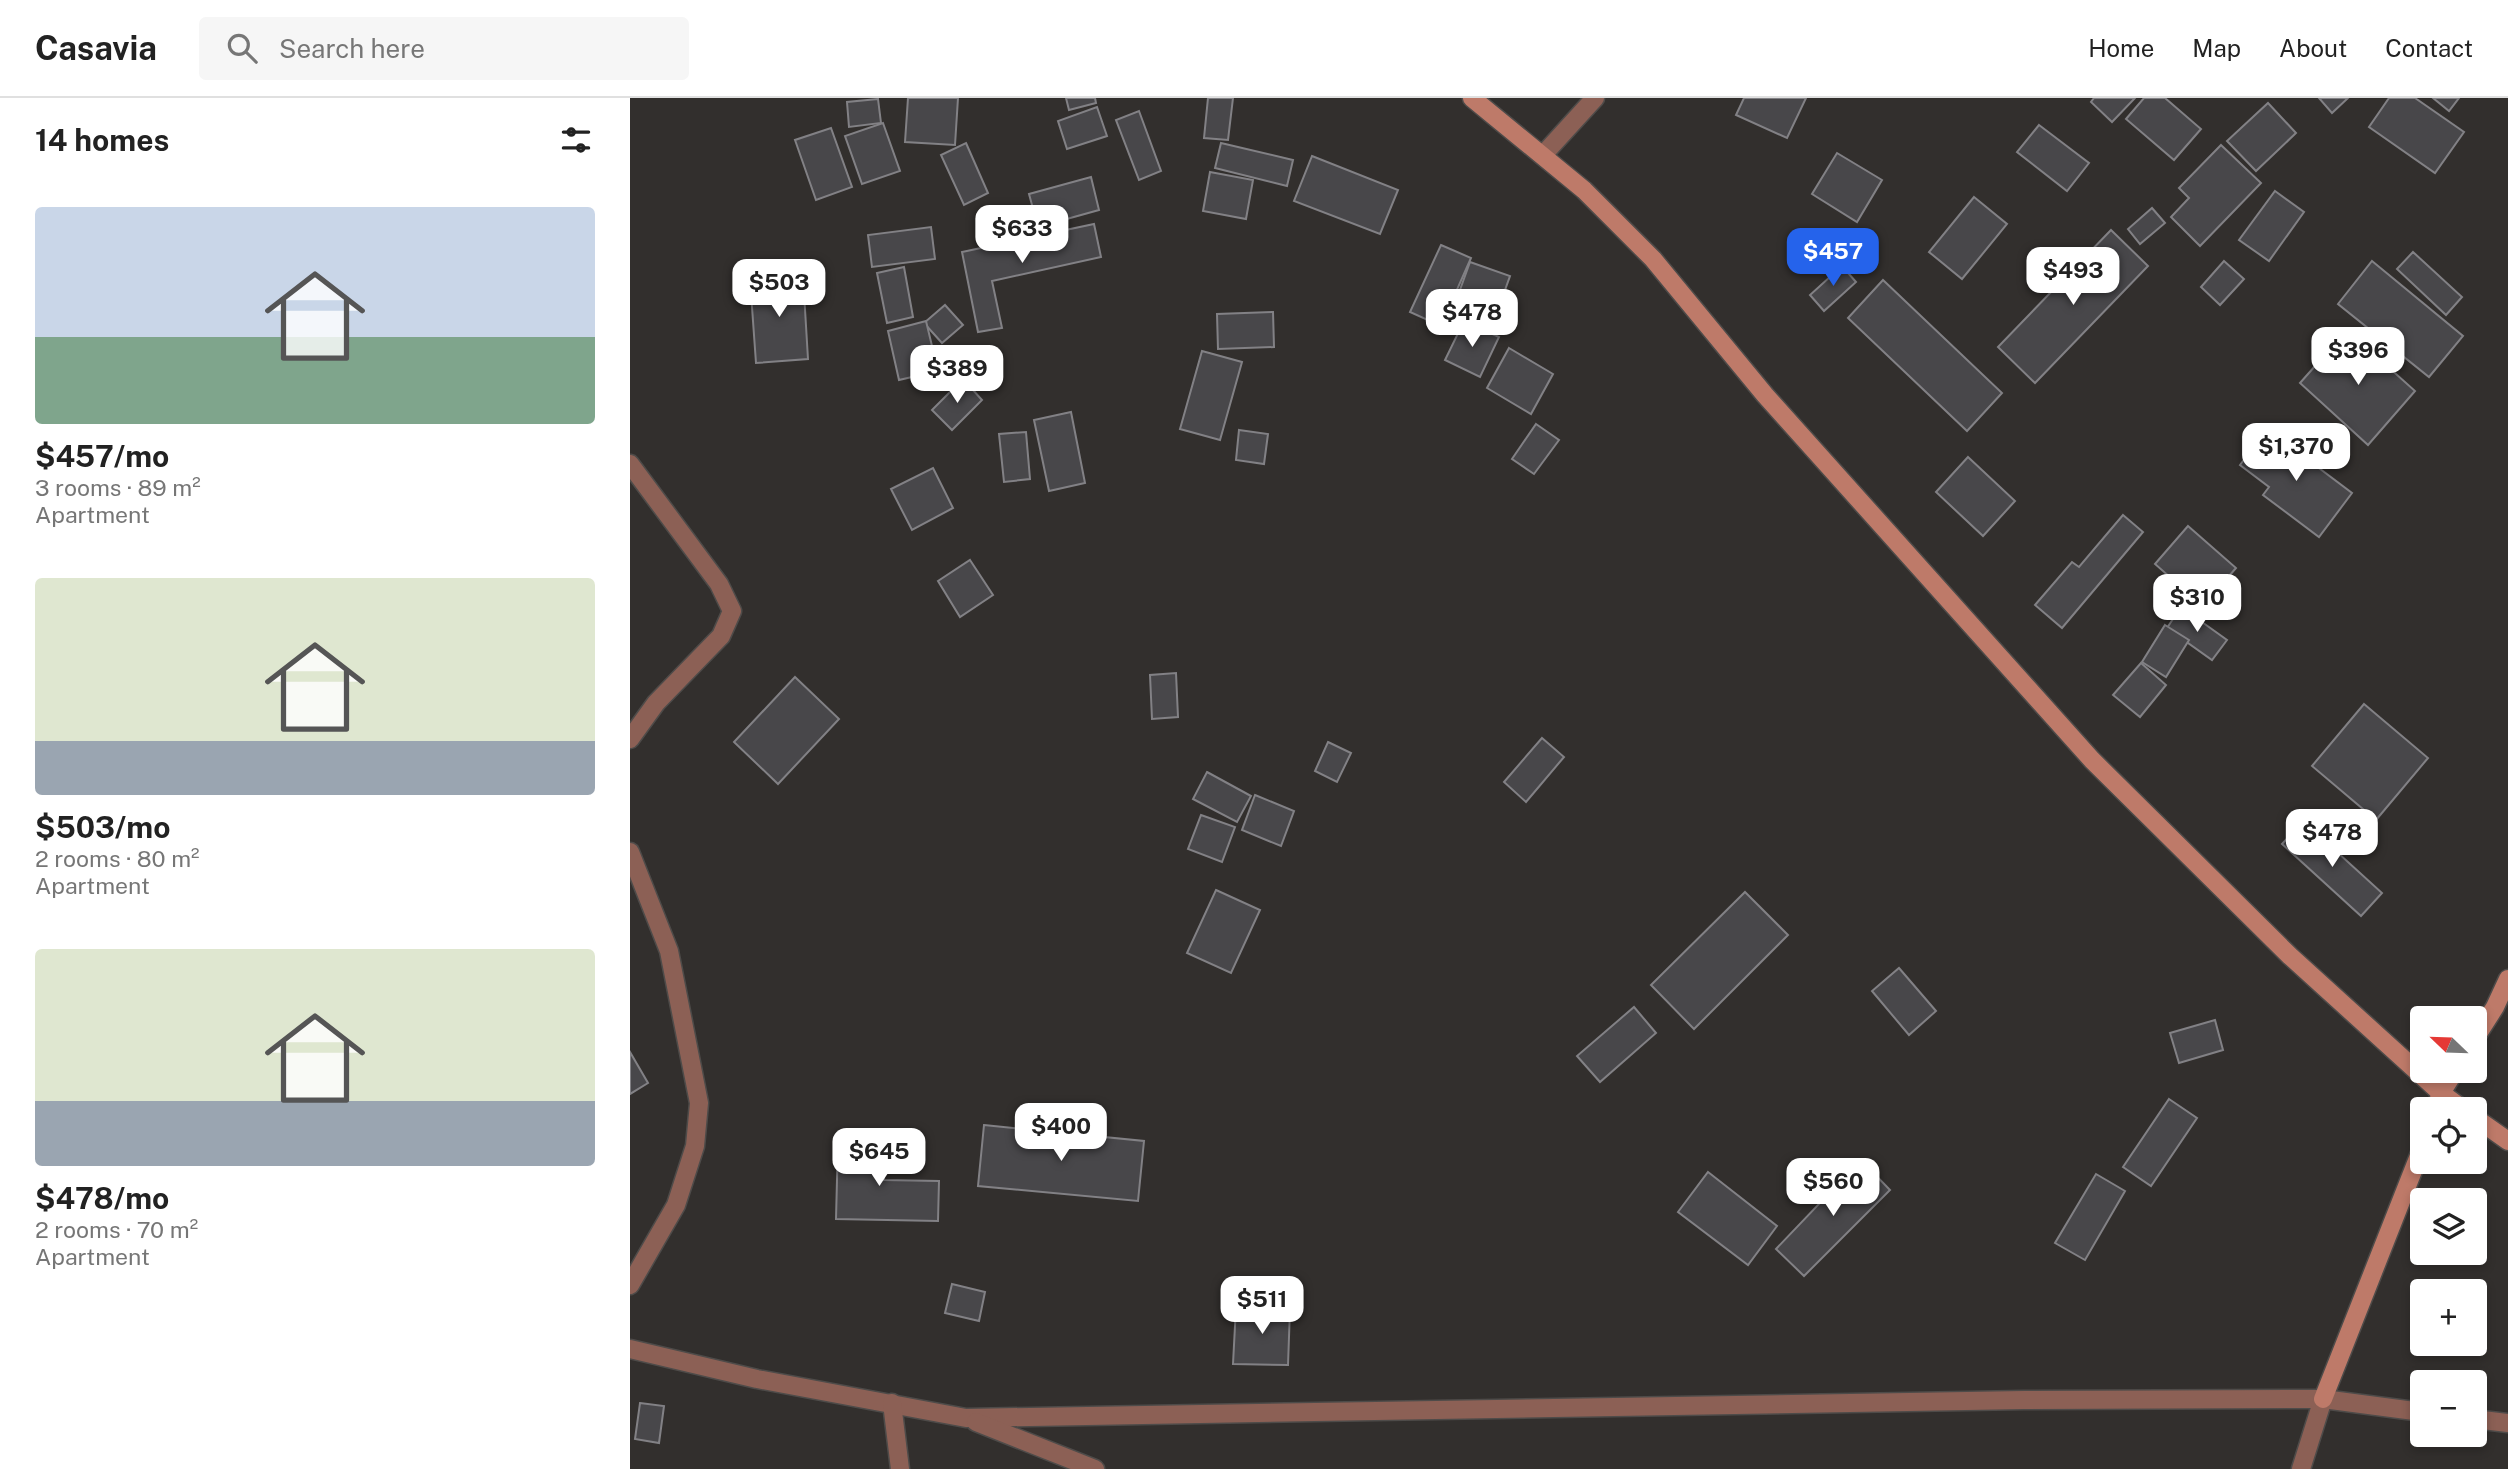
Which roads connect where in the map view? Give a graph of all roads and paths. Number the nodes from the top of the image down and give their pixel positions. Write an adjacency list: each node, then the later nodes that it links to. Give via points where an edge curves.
1 (1472, 98): 3 (main road)
2 (1595, 98): 3 (street)
3 (1543, 155): 9 (main road, via 1653,260 1765,394 2092,760)
4 (630, 464): 5 (street, via 719,584 732,611 721,636 656,703)
5 (630, 739)
6 (630, 852): 13 (street, via 669,951 699,1103 695,1146 676,1205)
7 (2508, 979): 8 (main road)
8 (2487, 1020)
9 (2434, 1097)
10 (2487, 1126): 11 (main road)
11 (2508, 1141)
12 (2412, 1174): 15 (main road)
13 (630, 1285)
14 (630, 1349): 16 (street, via 757,1379)
15 (2323, 1399): 17 (street); 18 (street, via 1683,1404); 23 (street)
16 (892, 1403): 18 (street); 21 (street)
17 (2410, 1410)
18 (966, 1418): 22 (street)
19 (2487, 1421): 20 (street)
20 (2508, 1423)
21 (900, 1469)
22 (1095, 1469)
23 (2301, 1469)

